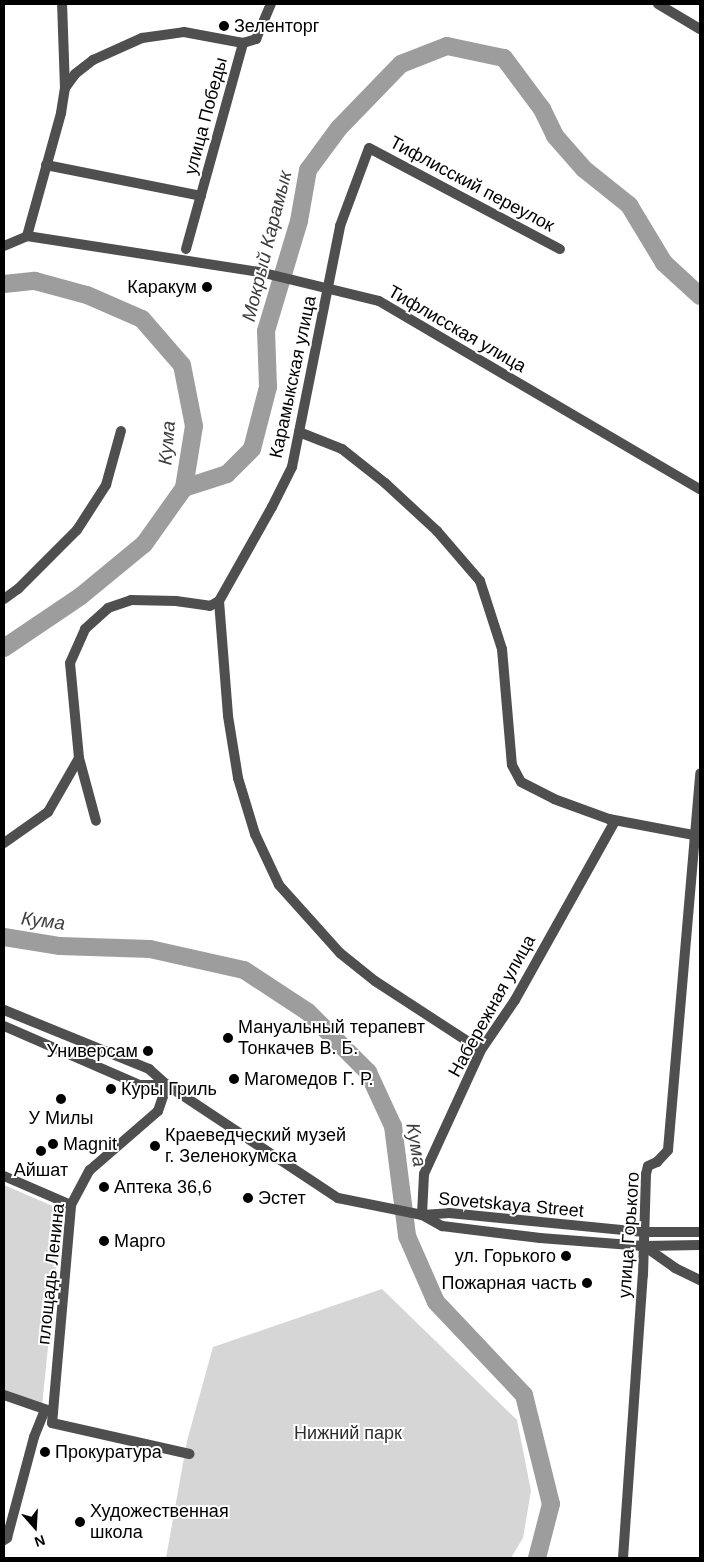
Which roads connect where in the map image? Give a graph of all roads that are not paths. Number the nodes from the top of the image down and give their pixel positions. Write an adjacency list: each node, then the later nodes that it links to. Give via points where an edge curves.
1 (62, 4): 6 (street)
2 (271, 4): 5 (street, улица Победы, via 256,39)
3 (658, 4): 4 (street)
4 (700, 29)
5 (242, 43): 6 (street, via 184,32 142,38 93,60 75,74); 9 (street, улица Победы)
6 (65, 88): 8 (street)
7 (369, 148): 13 (street, Тифлисский переулок); 14 (street, Карамыкская улица, via 340,226)
8 (46, 165): 9 (street); 10 (street)
9 (201, 196): 12 (street, улица Победы)
10 (27, 236): 11 (street); 14 (street, Тифлисская улица, via 260,272)
11 (4, 246)
12 (186, 249)
13 (560, 249)
14 (328, 288): 16 (street, Карамыкская улица); 17 (street, Тифлисская улица, via 379,301)
15 (121, 431): 18 (street, via 106,485 77,530 18,590)
16 (299, 432): 19 (street, Карамыкская улица, via 292,467); 23 (street, via 342,449 385,483 436,531 480,581 502,649 512,765 521,782 554,799)
17 (700, 489)
18 (4, 599)
19 (219, 601): 20 (street, via 210,606 131,600 108,608 85,629 70,663); 28 (street, via 228,716 238,778 255,834 280,885 340,953 375,981)
20 (79, 758): 22 (street); 25 (street, via 48,812)
21 (700, 773): 24 (street, улица Горького)
22 (96, 821)
23 (615, 821): 24 (street); 28 (street, Набережная улица, via 515,1000)
24 (697, 836): 33 (street, улица Горького, via 668,1150 648,1166)
25 (4, 843)
26 (4, 1010): 29 (street, via 149,1069)
27 (4, 1026): 29 (street, via 140,1085)
28 (481, 1050): 32 (street, Набережная улица, via 424,1174)
29 (167, 1085): 31 (street, площадь Ленина, via 158,1111 90,1170); 32 (street, via 338,1198)
30 (4, 1176): 31 (street)
31 (72, 1205): 39 (street, площадь Ленина)
32 (422, 1215): 33 (street, Sovetskaya Street, via 449,1213); 36 (street, Sovetskaya Street, via 442,1226)
33 (644, 1232): 34 (street, Sovetskaya Street); 36 (street, улица Горького)
34 (700, 1232)
35 (700, 1245): 36 (street, Sovetskaya Street)
36 (644, 1246): 37 (street); 42 (street, улица Горького)
37 (700, 1280)
38 (4, 1395): 39 (street)
39 (49, 1411): 40 (street, via 52,1423); 41 (street, площадь Ленина, via 34,1437 8,1538)
40 (190, 1454)
41 (4, 1540)
42 (623, 1558)

